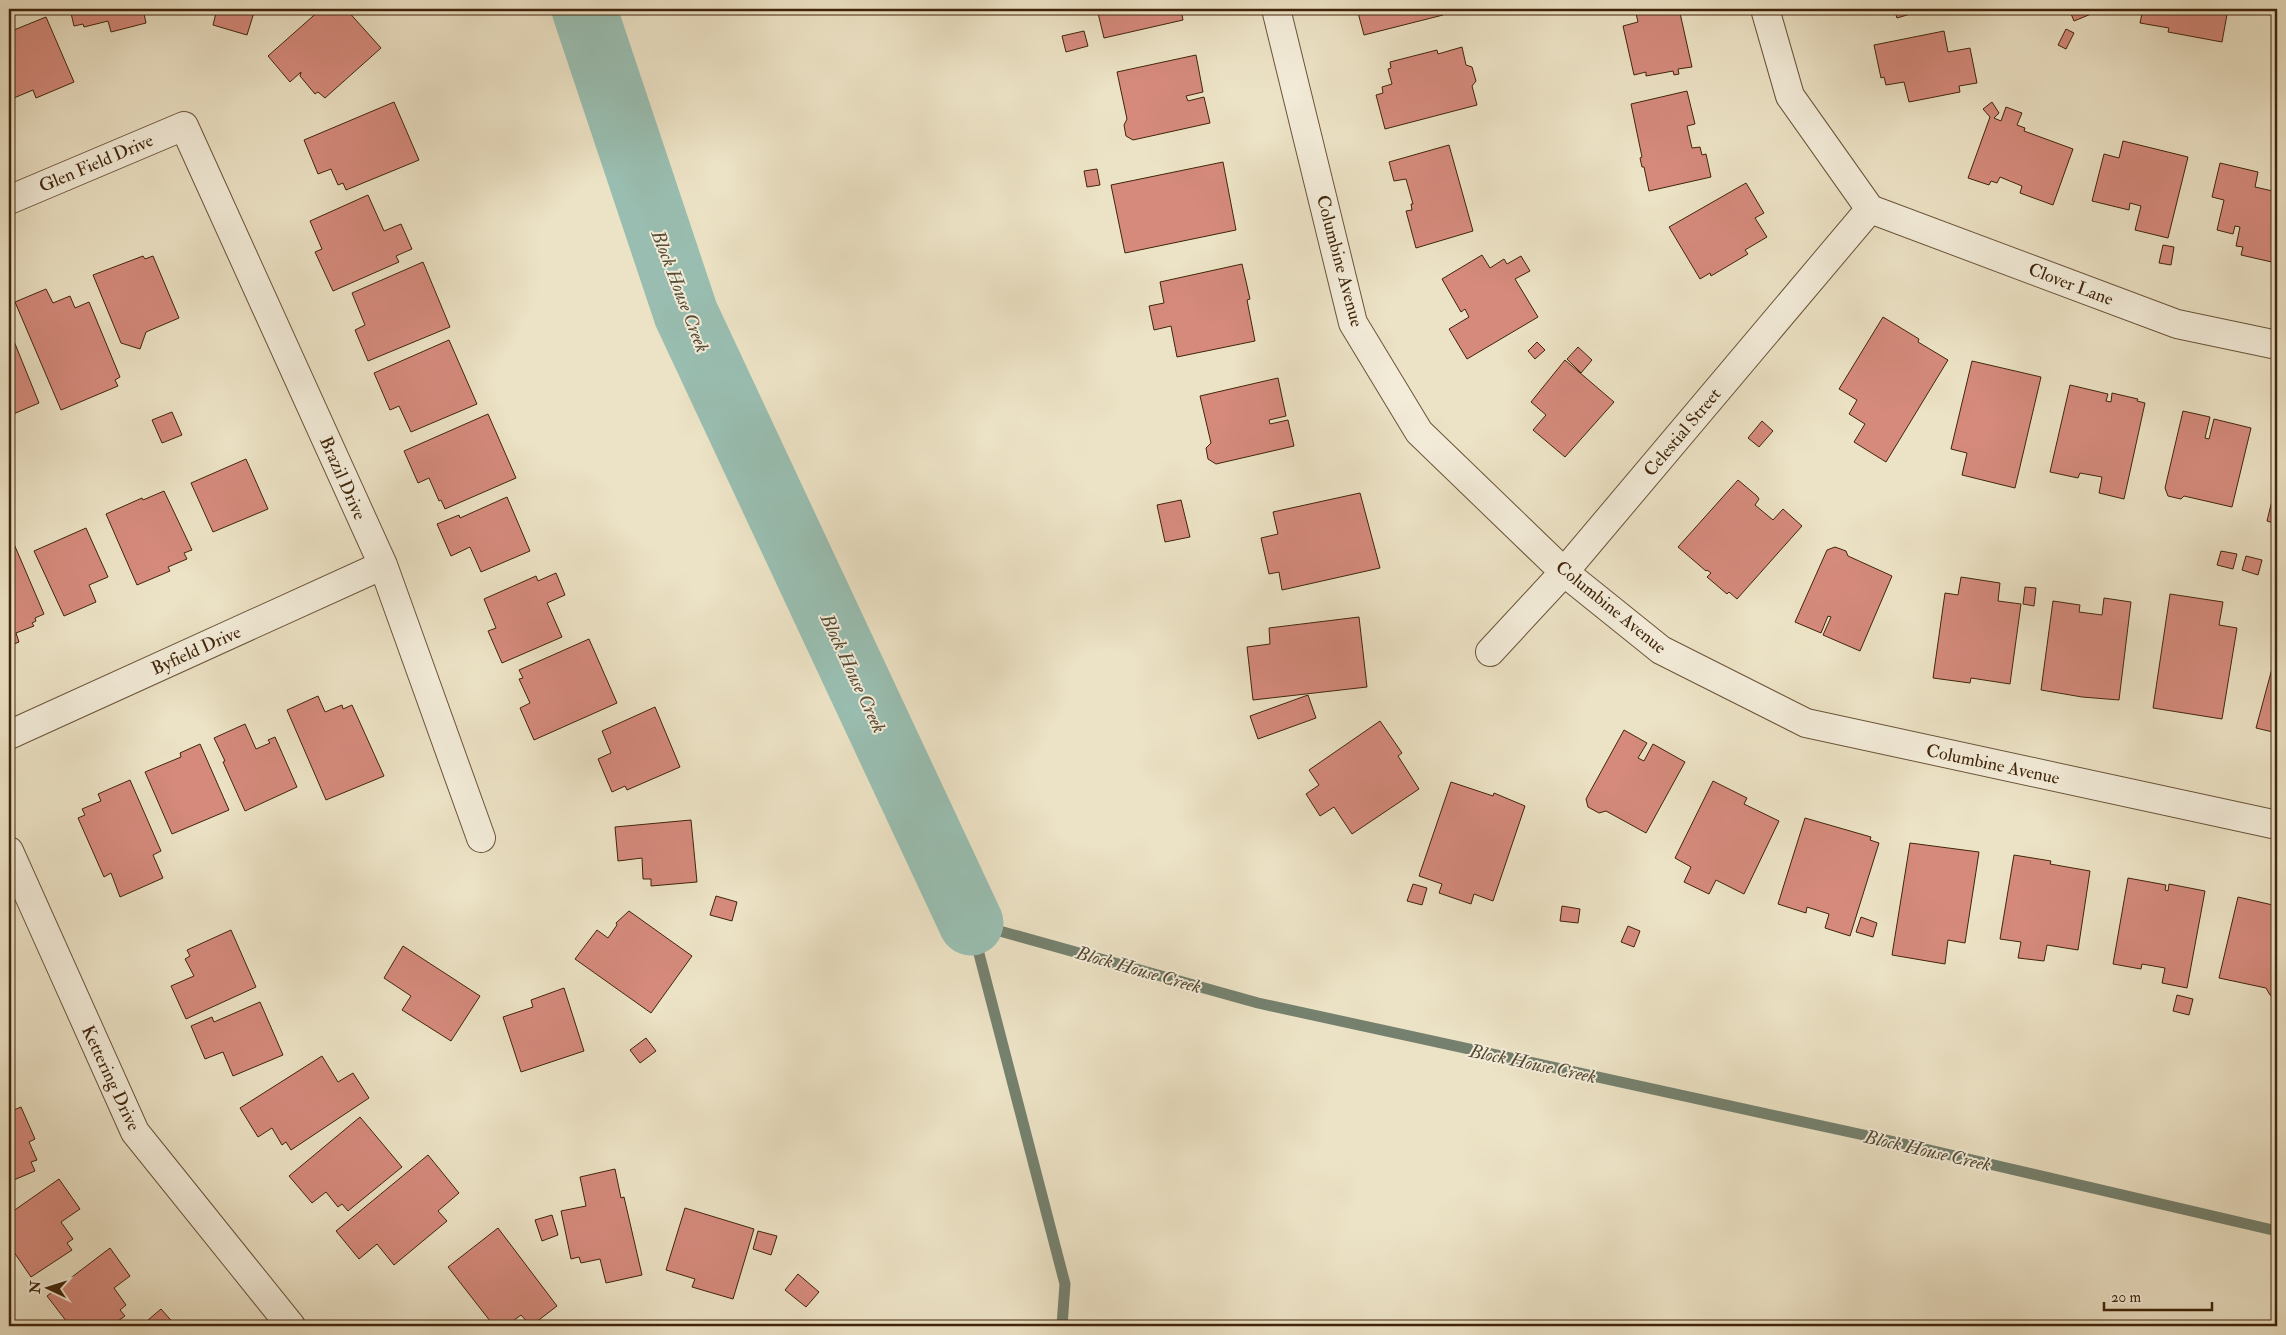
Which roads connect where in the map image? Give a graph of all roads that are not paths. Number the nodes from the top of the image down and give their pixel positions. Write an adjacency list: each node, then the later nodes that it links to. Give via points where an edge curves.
1 (1276, 9): 8 (street, Columbine Avenue, via 1353,323 1419,432)
2 (1765, 9): 5 (street, via 1790,96)
3 (184, 126): 4 (street, Glen Field Drive); 7 (street, Brazil Drive)
4 (9, 200)
5 (1870, 209): 6 (street, Clover Lane, via 2177,324); 8 (street, Celestial Street)
6 (2277, 345)
7 (383, 565): 10 (street, Byfield Drive); 12 (street, Brazil Drive)
8 (1564, 572): 9 (street, Celestial Street); 11 (street, Columbine Avenue, via 1661,650 1806,723)
9 (1490, 652)
10 (9, 735)
11 (2277, 825)
12 (481, 838)
13 (9, 851): 14 (street, Kettering Drive, via 135,1132)
14 (292, 1326)

